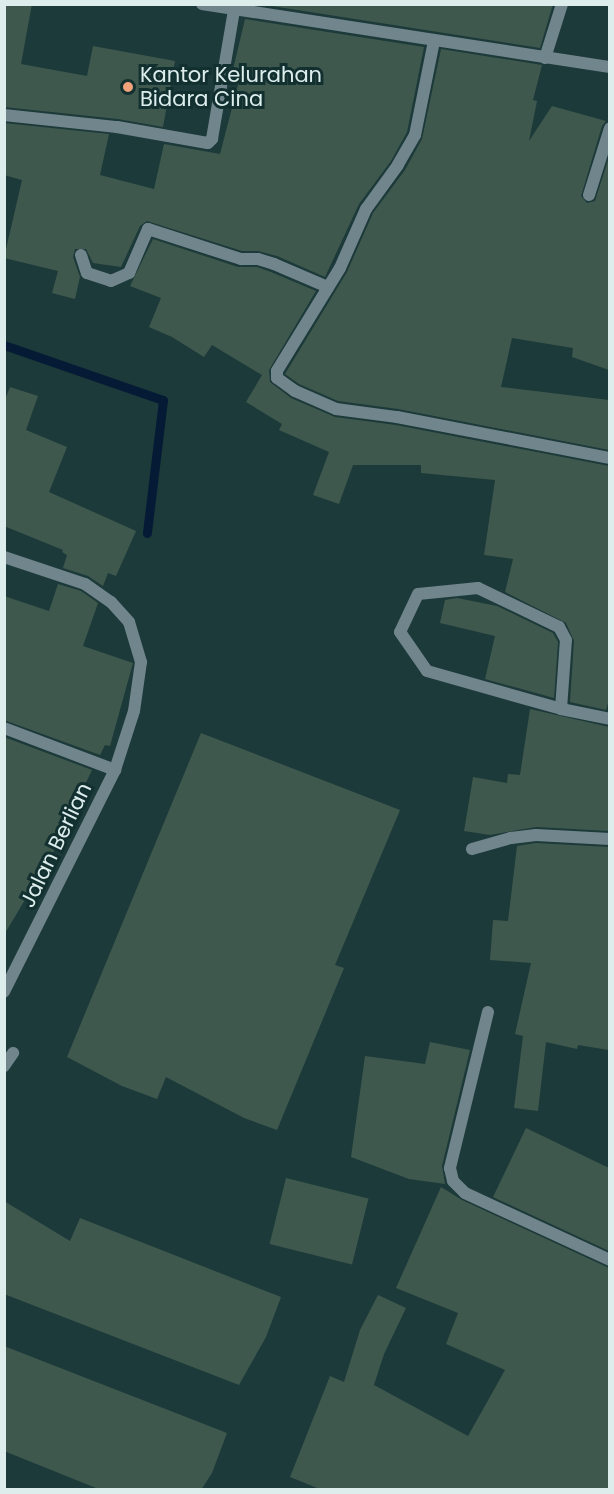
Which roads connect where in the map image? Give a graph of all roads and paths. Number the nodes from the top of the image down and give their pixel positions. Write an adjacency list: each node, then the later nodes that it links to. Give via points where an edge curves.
1 (202, 4): 3 (street)
2 (562, 4): 5 (street)
3 (242, 8): 4 (street); 7 (street, via 208,143)
4 (434, 41): 5 (street); 11 (street, via 415,135 366,209)
5 (545, 58): 6 (street)
6 (609, 67)
7 (4, 115)
8 (609, 128): 9 (street)
9 (589, 195)
10 (81, 255): 11 (street, via 87,273 111,281 129,273 148,229 241,259 274,264)
11 (328, 287): 12 (street, via 277,370 277,378 295,391 336,409)
12 (609, 458)
13 (4, 557): 17 (street, Jalan Berlian, via 85,584 111,602 129,622 141,662 134,711)
14 (561, 709): 14 (street, via 427,671 400,632 418,594 478,588 560,627 566,640); 15 (street)
15 (609, 719)
16 (4, 728): 17 (street)
17 (115, 770): 20 (street, Jalan Berlian)
18 (609, 839): 19 (street, via 536,835)
19 (472, 849)
20 (4, 992)
21 (488, 1012): 24 (street, via 450,1168 453,1181 465,1193)
22 (13, 1053): 23 (street)
23 (4, 1066)
24 (609, 1260)

